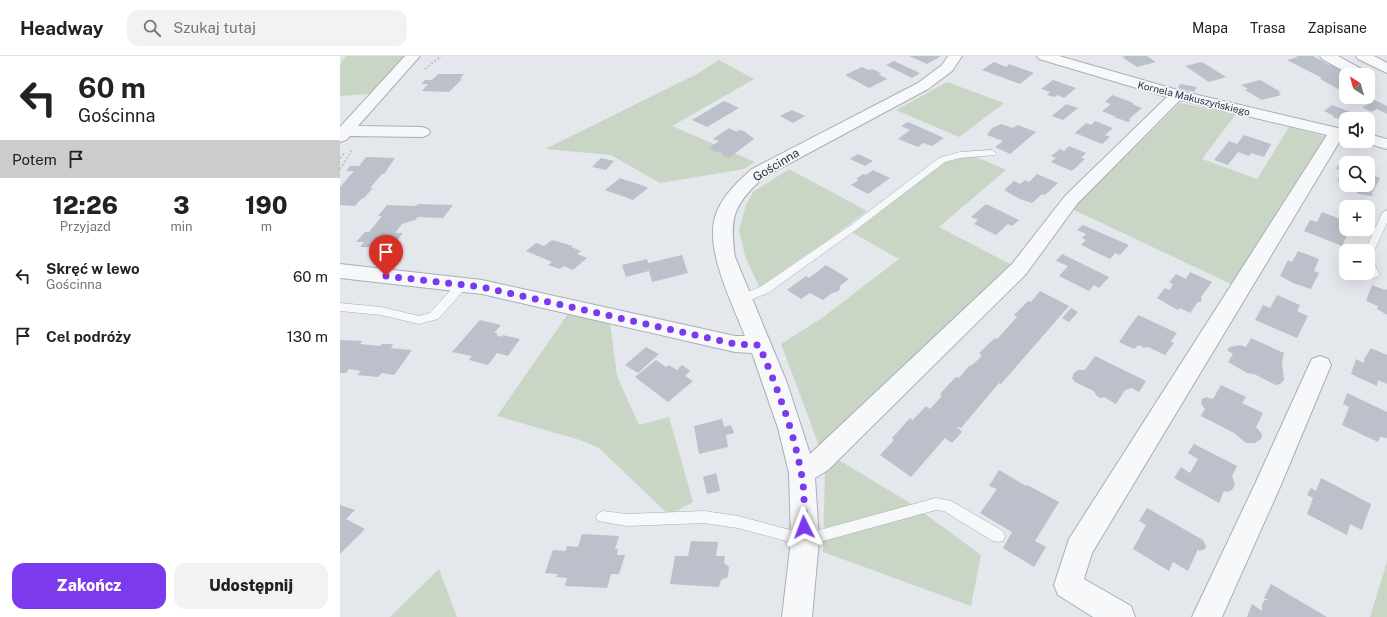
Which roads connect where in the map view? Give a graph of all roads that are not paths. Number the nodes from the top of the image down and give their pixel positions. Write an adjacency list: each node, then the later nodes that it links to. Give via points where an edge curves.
1 (413, 56): 13 (street)
2 (955, 56): 22 (street, Gościnna, via 946,68 923,86 779,161 742,187 724,217 722,235 725,258)
3 (1327, 56): 6 (street)
4 (1363, 56): 7 (street)
5 (1054, 57): 10 (street, Kornela Makuszyńskiego)
6 (1349, 68)
7 (1387, 69)
8 (1387, 74): 9 (street)
9 (1375, 77)
10 (1177, 95): 12 (street, Kornela Makuszyńskiego); 26 (street, via 1071,200 1019,269 819,462)
11 (422, 132): 13 (street)
12 (1339, 133)
13 (343, 134)
14 (1339, 136): 31 (street, via 1079,548 1068,585)
15 (1375, 141): 16 (street)
16 (1387, 144)
17 (992, 153): 22 (lane, via 960,155 942,160 854,227 764,290)
18 (1387, 213): 19 (lane)
19 (1373, 244)
20 (340, 271): 21 (street)
21 (463, 284): 23 (lane, via 434,316 419,320 381,311); 24 (street, via 735,344)
22 (741, 299): 24 (street, Gościnna)
23 (340, 307)
24 (759, 345): 26 (street, Gościnna, via 775,383)
25 (1320, 365): 32 (street)
26 (802, 473): 29 (street, Gościnna)
27 (603, 517): 29 (lane, via 627,520 704,517 738,522)
28 (998, 536): 29 (lane, via 946,505 936,504)
29 (805, 540): 30 (street, Gościnna)
30 (797, 617)
31 (1120, 617)
32 (1206, 617)

